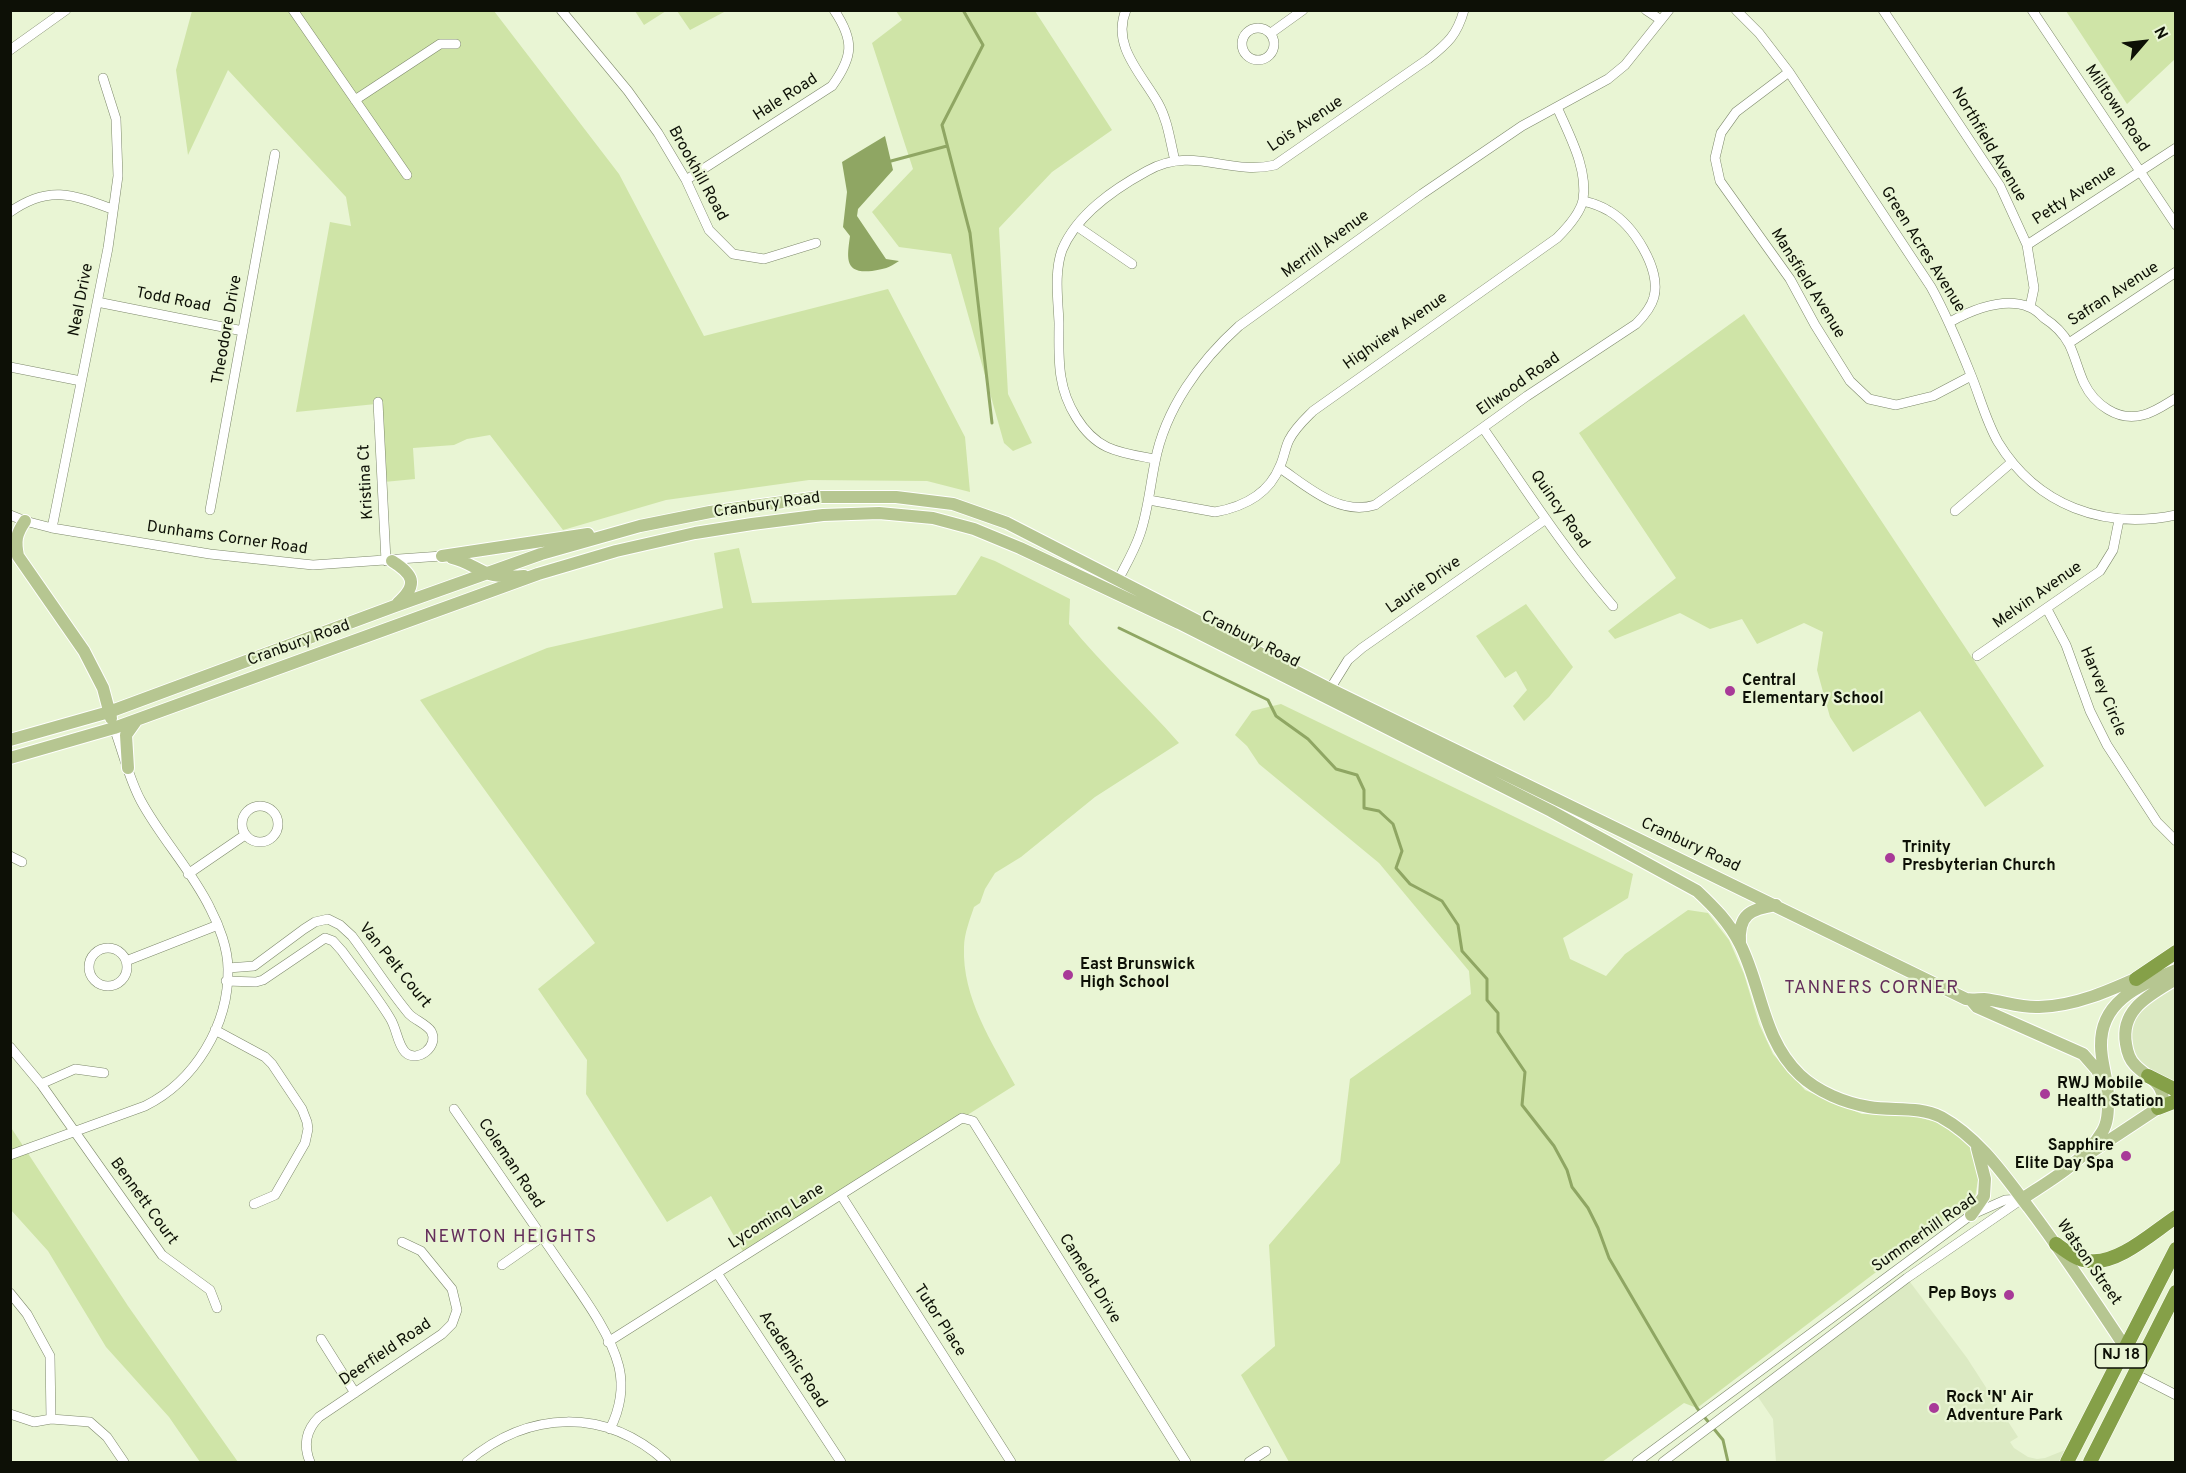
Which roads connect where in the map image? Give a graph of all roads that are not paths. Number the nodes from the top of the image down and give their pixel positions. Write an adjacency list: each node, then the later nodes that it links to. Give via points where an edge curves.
1 (66, 10): 16 (street)
2 (293, 10): 19 (street)
3 (561, 10): 26 (street, Brookhill Road, via 628,91)
4 (834, 10): 26 (street, Hale Road, via 849,43 846,68 832,86)
5 (1126, 10): 23 (street, via 1122,24 1124,45 1158,103 1170,133)
6 (1304, 10): 14 (street)
7 (1464, 10): 23 (street, Lois Avenue, via 1449,43 1275,165 1247,169 1205,160)
8 (1646, 10): 13 (street)
9 (1669, 10): 13 (street, Merrill Avenue)
10 (1736, 10): 17 (street, Green Acres Avenue)
11 (1883, 10): 33 (street, Northfield Avenue, via 2000,186)
12 (2032, 10): 24 (street, Milltown Road)
13 (1661, 20): 20 (street, Merrill Avenue, via 1608,80)
14 (1270, 33)
15 (456, 44): 19 (street, via 440,44)
16 (12, 47)
17 (1789, 72): 38 (street, Green Acres Avenue); 42 (street, Mansfield Avenue, via 1736,112 1721,133 1715,158 1720,181 1790,279 1850,381 1869,399 1896,405 1933,396)
18 (103, 78): 28 (street, Neal Drive, via 116,119 118,144)
19 (356, 100): 25 (street)
20 (1557, 107): 27 (street, via 1579,158); 47 (street, Merrill Avenue, via 1431,188 1239,326 1191,379 1171,415)
21 (2175, 148): 24 (street, Petty Avenue)
22 (276, 154): 39 (street, Theodore Drive)
23 (1175, 161): 31 (street, Lois Avenue, via 1146,171 1105,197)
24 (2140, 171): 30 (street, Milltown Road); 33 (street, Petty Avenue)
25 (407, 175)
26 (686, 180): 32 (street, Brookhill Road, via 709,230 734,254 764,259)
27 (1582, 201): 46 (street, Ellwood Road, via 1610,212 1626,224 1644,250 1653,270 1655,291 1649,309 1636,324); 49 (street, Highview Avenue, via 1557,238 1313,411 1288,441)
28 (112, 209): 29 (street, via 80,197 53,194 32,199); 36 (street, Neal Drive)
29 (10, 212)
30 (2175, 225)
31 (1078, 226): 34 (street); 47 (street, Lois Avenue, via 1062,251 1057,281 1065,395 1083,427 1105,446)
32 (816, 243)
33 (2027, 245): 37 (street, Northfield Avenue, via 2034,288)
34 (1132, 264)
35 (2175, 272): 40 (street, Safran Avenue)
36 (97, 302): 39 (street, Todd Road); 43 (street, Neal Drive)
37 (2030, 307): 38 (street, via 1986,307); 40 (street, via 2059,328)
38 (1950, 322): 42 (street, Green Acres Avenue)
39 (243, 331): 51 (street, Theodore Drive)
40 (2068, 343): 44 (street, via 2091,396 2112,412 2142,416)
41 (10, 367): 43 (street)
42 (1971, 376): 48 (street, Green Acres Avenue, via 1985,415)
43 (81, 381): 59 (street, Neal Drive)
44 (2175, 398)
45 (378, 402): 61 (street, Kristina Ct)
46 (1483, 428): 49 (street, Ellwood Road, via 1384,500 1367,508 1337,504); 55 (street, Quincy Road)
47 (1155, 459): 50 (street, Merrill Avenue)
48 (2012, 462): 52 (street); 56 (street, Green Acres Avenue, via 2042,490 2070,507)
49 (1280, 468): 50 (street, Highview Avenue, via 1262,493 1226,510 1204,511)
50 (1149, 500): 64 (street, Merrill Avenue, via 1140,533)
51 (210, 510)
52 (1955, 511)
53 (10, 515): 57 (street, Dunhams Corner Road)
54 (2175, 515): 56 (street, Green Acres Avenue)
55 (1546, 519): 67 (street, Quincy Road); 70 (street, Laurie Drive, via 1362,648 1348,660)
56 (2120, 520): 68 (street, Melvin Avenue, via 2113,550 2100,571)
57 (25, 521): 59 (street, Dunhams Corner Road); 71 (main road, via 15,542 18,556 84,651 103,688)
58 (640, 526): 60 (main road); 62 (main road, Cranbury Road, via 541,554); 64 (main road, Cranbury Road, via 820,497 896,497 953,504 1007,523)
59 (52, 528): 61 (street, Dunhams Corner Road, via 210,554 313,565)
60 (442, 556): 61 (street, Dunhams Corner Road); 62 (main road, via 463,560)
61 (389, 561): 66 (main road, via 405,569 411,578 411,587)
62 (488, 574): 63 (main road); 66 (main road, Cranbury Road)
63 (538, 574): 65 (main road, Cranbury Road, via 695,533 823,515 879,513 933,518 974,530); 72 (main road, Cranbury Road)
64 (1119, 579): 65 (street, Merrill Avenue); 70 (main road, Cranbury Road)
65 (1113, 592): 86 (main road, Cranbury Road, via 1551,811 1696,891 1726,921)
66 (395, 606): 71 (main road, Cranbury Road)
67 (1613, 606)
68 (2047, 609): 69 (street, Melvin Avenue); 78 (street, Harvey Circle, via 2107,745 2157,822)
69 (1977, 656)
70 (1330, 690): 82 (main road, Cranbury Road)
71 (109, 712): 73 (main road); 74 (main road, Cranbury Road)
72 (141, 718): 73 (main road, Cranbury Road); 76 (main road, via 126,735)
73 (114, 728): 75 (main road, Cranbury Road); 76 (street)
74 (10, 740)
75 (10, 758)
76 (128, 768): 81 (street, via 139,798)
77 (245, 835): 81 (street)
78 (2175, 841)
79 (10, 856): 80 (street)
80 (22, 862)
81 (189, 874): 84 (street)
82 (1776, 905): 86 (main road, via 1750,912 1742,920); 95 (main road, Cranbury Road)
83 (333, 922): 85 (street); 85 (street, Van Pelt Court, via 352,936 411,1016 431,1032 433,1040 426,1052 411,1056 406,1053 390,1018); 90 (street, Van Pelt Court, via 315,922 254,966)
84 (218, 926): 88 (street); 90 (street)
85 (330, 940): 94 (street, via 325,938 312,945 263,980)
86 (1740, 944): 108 (main road, Cranbury Road, via 1780,1051 1801,1076 1833,1097 1870,1107 1909,1109 1940,1117)
87 (2175, 952): 92 (highway)
88 (126, 961): 88 (street, via 113,949 101,950 89,963 90,975 103,986 115,985 124,978)
89 (2175, 961): 92 (main road, Cranbury Road)
90 (228, 968): 94 (street)
91 (2175, 970): 102 (main road, via 2139,986 2113,1007 2101,1046)
92 (2136, 979): 95 (main road, Cranbury Road, via 2063,1005 2038,1007)
93 (2175, 979): 99 (main road, via 2134,1008 2126,1023 2127,1051 2134,1064)
94 (226, 981): 96 (street)
95 (1971, 1000): 102 (main road, via 1977,1007 2083,1054)
96 (215, 1030): 107 (street, via 195,1065 162,1096); 113 (street, via 265,1057 307,1122 305,1143 275,1195)
97 (10, 1047): 100 (street, Bennett Court)
98 (104, 1073): 100 (street, via 75,1069)
99 (2148, 1076): 101 (highway); 104 (main road, via 2160,1086 2163,1100)
100 (41, 1084): 107 (street, Bennett Court)
101 (2175, 1090)
102 (2109, 1093): 110 (main road, via 2103,1131)
103 (2175, 1101): 104 (highway)
104 (2158, 1108): 110 (main road)
105 (454, 1109): 116 (street, Coleman Road)
106 (962, 1118): 111 (street, Lycoming Lane); 141 (street, Camelot Drive, via 973,1121)
107 (74, 1132): 109 (street); 124 (street, Bennett Court, via 162,1256 210,1290)
108 (1974, 1141): 112 (main road, Cranbury Road); 114 (main road, via 1985,1179 1984,1196)
109 (10, 1155)
110 (2074, 1164): 112 (main road)
111 (841, 1195): 121 (street, Lycoming Lane); 140 (street, Tutor Place)
112 (2022, 1199): 114 (street, Summerhill Road, via 2005,1200); 118 (main road, Watson Street); 144 (street, Summerhill Road, via 1907,1278)
113 (254, 1204)
114 (1971, 1215): 143 (street, Summerhill Road)
115 (2175, 1216): 118 (highway, via 2117,1256 2103,1261 2073,1257)
116 (542, 1237): 120 (street); 126 (street, Coleman Road, via 595,1314)
117 (402, 1242): 129 (street, Deerfield Road, via 421,1251 452,1289 457,1303 455,1317 442,1334)
118 (2056, 1245): 127 (main road, Watson Street)
119 (2175, 1249): 127 (highway, NJ 18)
120 (502, 1264)
121 (717, 1273): 126 (street, Lycoming Lane); 139 (street, Academic Road)
122 (2175, 1292): 128 (highway, NJ 18)
123 (10, 1293): 132 (street, via 27,1314 50,1356)
124 (218, 1308)
125 (321, 1339): 129 (street)
126 (609, 1342): 133 (street, Coleman Road, via 622,1386 618,1412)
127 (2125, 1347): 145 (highway, NJ 18)
128 (2135, 1374): 130 (street); 146 (highway, NJ 18)
129 (355, 1393): 136 (street, Deerfield Road, via 313,1422 306,1445)
130 (2175, 1395)
131 (10, 1414): 132 (street, via 34,1422)
132 (51, 1419): 135 (street, via 90,1422 107,1437)
133 (610, 1429): 137 (street, via 573,1422 529,1427 502,1437); 138 (street, via 643,1444)
134 (1266, 1452): 142 (street)
135 (124, 1462)
136 (310, 1462)
137 (467, 1462)
138 (666, 1462)
139 (841, 1462)
140 (1011, 1462)
141 (1186, 1462)
142 (1249, 1462)
143 (1636, 1462)
144 (1664, 1462)
145 (2067, 1462)
146 (2090, 1462)

